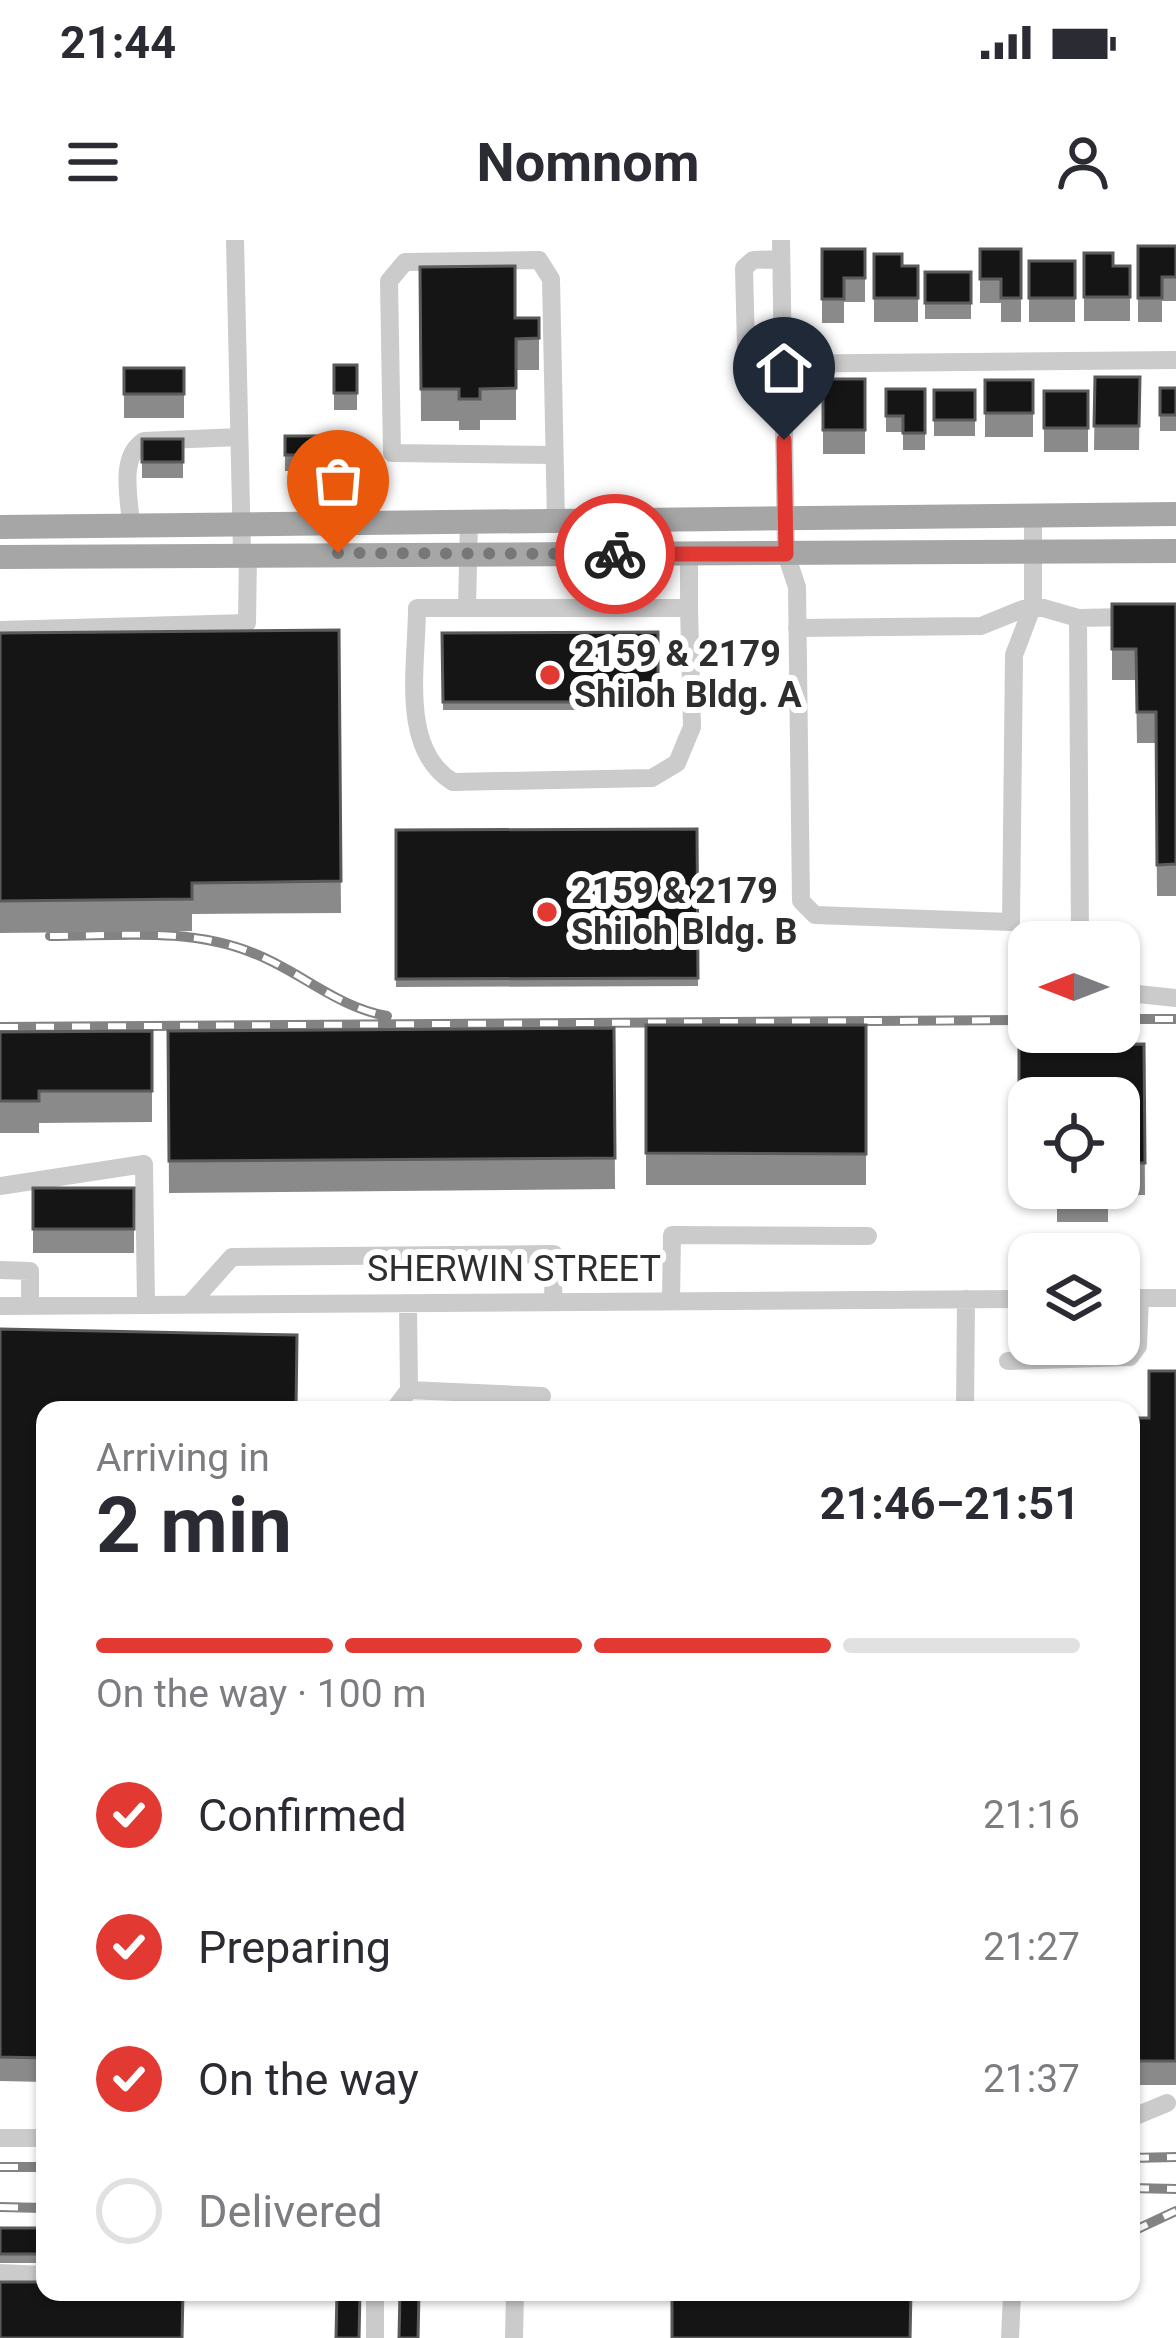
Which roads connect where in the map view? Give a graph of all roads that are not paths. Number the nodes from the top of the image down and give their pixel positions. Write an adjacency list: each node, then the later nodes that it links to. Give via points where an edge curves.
1 (235, 240): 5 (street)
2 (781, 249): 4 (street); 4 (street, via 744,268 747,352 758,364)
3 (1176, 360): 4 (street)
4 (783, 363): 9 (street)
5 (238, 436): 12 (street); 13 (street, via 133,448)
6 (553, 455): 6 (street, via 551,279 539,260 405,262 388,281 392,453); 11 (street)
7 (1176, 514): 8 (main road)
8 (1033, 515): 9 (main road); 16 (street)
9 (786, 518): 11 (main road); 19 (street)
10 (469, 521): 11 (main road); 12 (main road); 20 (street)
11 (556, 521)
12 (241, 524): 13 (main road); 17 (street)
13 (131, 526): 14 (main road)
14 (0, 527)
15 (1176, 551): 16 (main road)
16 (1033, 552): 19 (main road); 22 (street)
17 (245, 553): 20 (main road); 21 (main road); 28 (street, via 247,623)
18 (689, 554): 19 (main road); 20 (main road); 24 (street)
19 (786, 554): 27 (street, via 797,586)
20 (469, 555): 23 (street)
21 (0, 556)
22 (1034, 605): 26 (street); 27 (street, via 981,626); 27 (street, via 1014,655 1011,922 805,909)
23 (467, 608): 24 (street); 24 (street, via 417,608 418,741 432,769 454,782 652,778 677,763 692,727)
24 (689, 608)
25 (1176, 616): 26 (street)
26 (1078, 618): 29 (street)
27 (797, 628)
28 (0, 630)
29 (1080, 921)
30 (1140, 994): 31 (street)
31 (1176, 998)
32 (0, 1186): 43 (street, via 144,1164)
33 (868, 1236): 39 (street, via 672,1235)
34 (0, 1270): 45 (street, via 30,1271)
35 (1140, 1298): 36 (street)
36 (1176, 1298)
37 (966, 1299): 38 (street, SHERWIN STREET); 39 (street, SHERWIN STREET); 49 (street)
38 (1008, 1299)
39 (671, 1301): 40 (street, SHERWIN STREET)
40 (553, 1302): 41 (street, SHERWIN STREET); 42 (street, via 554,1254 232,1257)
41 (408, 1303): 42 (street, SHERWIN STREET); 46 (street)
42 (190, 1304): 43 (street, SHERWIN STREET)
43 (146, 1305): 45 (street, SHERWIN STREET)
44 (0, 1306): 45 (street, SHERWIN STREET)
45 (30, 1306)
46 (410, 1390): 47 (street); 48 (street)
47 (542, 1396)
48 (401, 1401)
49 (965, 1401)
50 (1167, 2104): 51 (street)
51 (1140, 2114)
52 (0, 2138): 53 (street)
53 (36, 2138)
54 (0, 2273): 55 (street)
55 (36, 2275)
56 (375, 2301): 59 (street)
57 (515, 2301): 60 (street)
58 (1012, 2301): 61 (street)
59 (375, 2338)
60 (514, 2338)
61 (1010, 2338)

